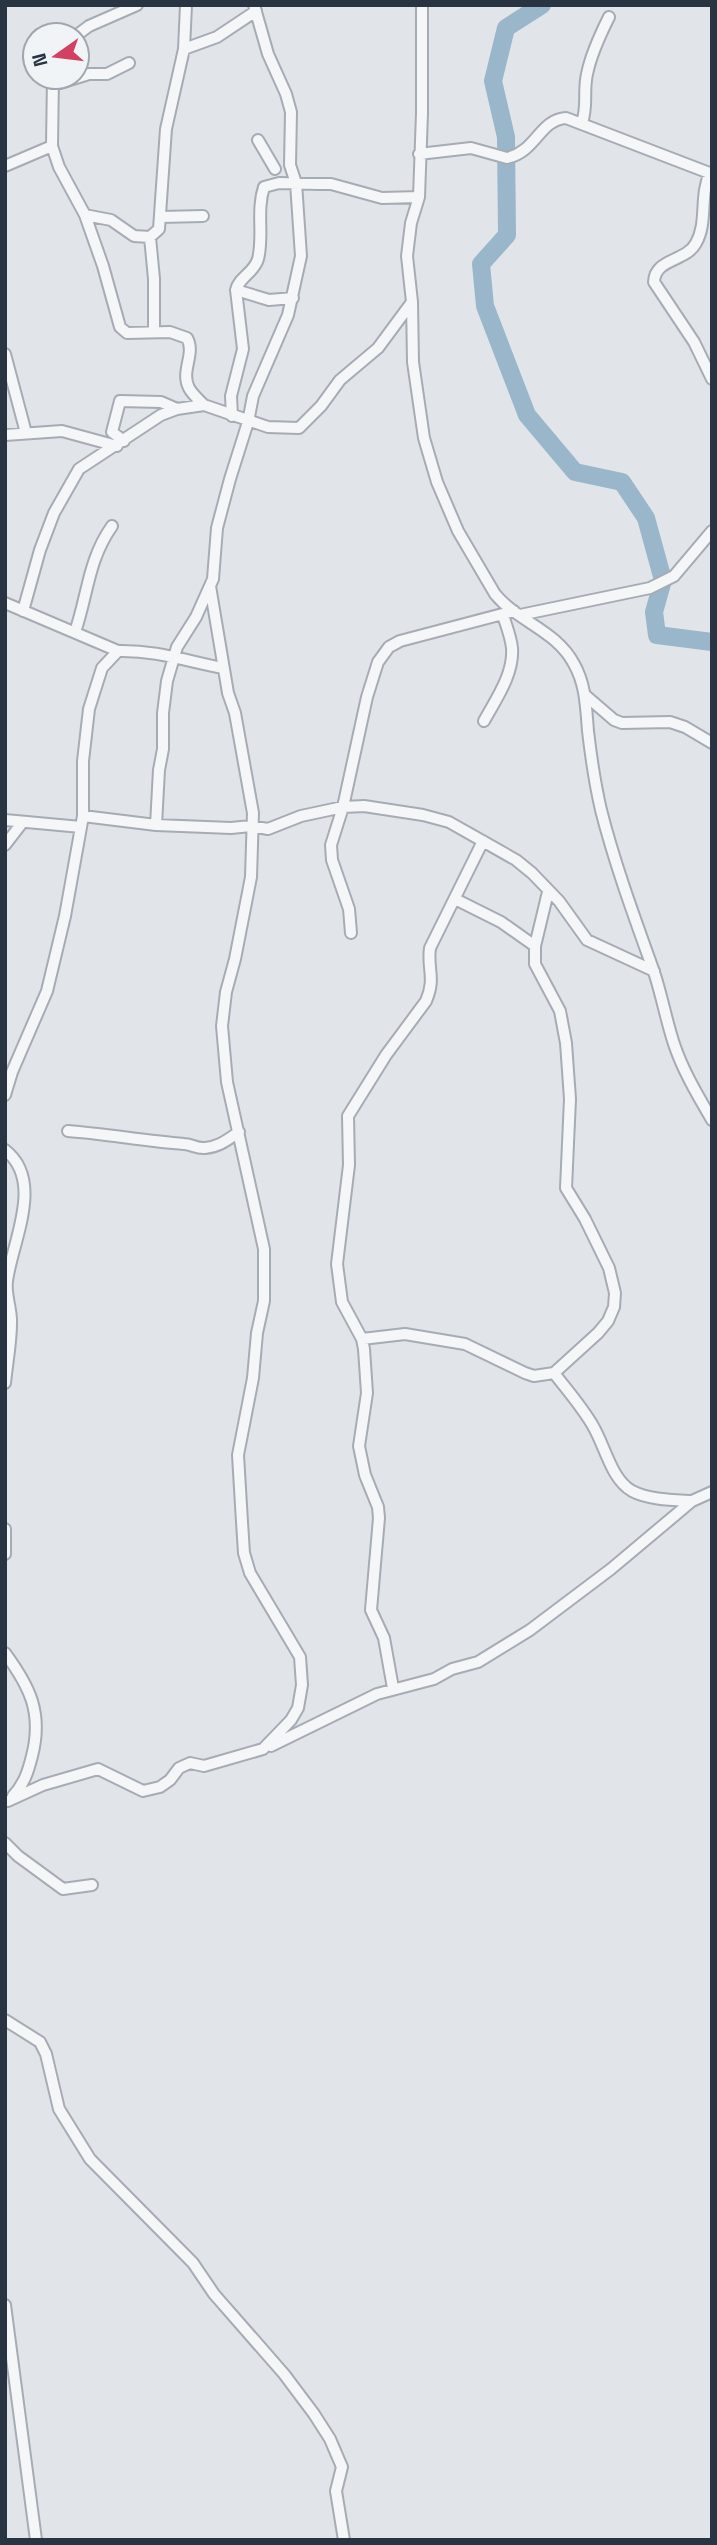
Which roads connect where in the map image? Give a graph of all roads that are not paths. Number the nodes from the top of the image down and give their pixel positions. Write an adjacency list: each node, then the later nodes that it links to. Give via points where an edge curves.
1 (186, 5): 7 (street)
2 (422, 5): 14 (street)
3 (135, 6): 6 (street)
4 (255, 8): 7 (street, via 217,37); 15 (street, via 289,102)
5 (609, 17): 11 (street, via 586,75 587,106)
6 (91, 25)
7 (184, 48): 23 (street, via 166,129)
8 (129, 64): 9 (street, via 107,74)
9 (91, 74)
10 (53, 91): 13 (street)
11 (582, 123): 14 (street, via 555,120 527,150 507,158 471,148); 18 (street)
12 (258, 140): 17 (street)
13 (52, 146): 16 (street); 22 (street)
14 (419, 154): 21 (street)
15 (290, 165): 17 (street); 20 (street)
16 (5, 166)
17 (275, 169): 19 (street)
18 (711, 174): 31 (street, via 704,188 695,246 659,268 654,282 694,342)
19 (283, 183): 20 (street); 26 (street, via 263,189 258,256)
20 (296, 183): 21 (street, via 331,184 382,198); 27 (street, via 301,256)
21 (419, 197): 28 (street, via 407,256)
22 (85, 215): 25 (street, via 111,220 134,236); 29 (street, via 120,327 129,334)
23 (161, 216): 24 (street); 25 (street, via 159,229)
24 (203, 216)
25 (150, 237): 29 (street)
26 (236, 290): 27 (street, via 261,299); 34 (street, via 243,349 231,396)
27 (293, 298): 35 (street, via 253,396)
28 (412, 302): 35 (street, via 378,348 340,380 304,425 283,429); 46 (street, via 413,362 424,438 436,482 458,531 495,594)
29 (154, 332): 32 (street, via 187,338 191,351 188,385)
30 (5, 354): 37 (street)
31 (712, 379)
32 (204, 405): 33 (street); 34 (street)
33 (177, 409): 36 (street, via 161,402 120,401); 40 (street)
34 (232, 416): 35 (street)
35 (248, 422): 43 (street, via 217,528)
36 (113, 432): 39 (street); 40 (street)
37 (26, 433): 38 (street); 39 (street, via 69,432)
38 (5, 435)
39 (102, 442): 40 (street)
40 (121, 443): 45 (street, via 79,469 66,491 40,550)
41 (112, 526): 47 (street, via 94,559)
42 (712, 531): 46 (street, via 674,576 650,588)
43 (210, 586): 49 (street); 50 (street)
44 (5, 603): 45 (street)
45 (23, 611): 47 (street)
46 (513, 614): 51 (street, via 541,627 566,652); 52 (street, via 507,678); 54 (street, via 389,647 378,662 367,697)
47 (75, 632): 48 (street)
48 (118, 651): 49 (street); 56 (street, via 102,668 89,709)
49 (174, 656): 50 (street); 58 (street, via 163,713)
50 (223, 668): 59 (street, via 250,794)
51 (585, 695): 53 (street, via 614,720 670,722); 66 (street, via 601,811)
52 (484, 721)
53 (712, 743)
54 (343, 807): 59 (street, via 268,829); 60 (street, via 423,814); 64 (street, via 330,853 348,904)
55 (5, 820): 57 (street)
56 (82, 821): 57 (street); 58 (street); 67 (street, via 47,991)
57 (22, 823): 61 (street)
58 (156, 825): 59 (street)
59 (251, 826): 70 (street, via 251,877 222,1026 227,1082)
60 (483, 841): 62 (street, via 532,873); 63 (street)
61 (5, 845)
62 (548, 892): 65 (street); 66 (street, via 587,940)
63 (455, 899): 65 (street); 72 (street, via 430,948 431,990 426,1001 348,1116 349,1165 337,1264 342,1302)
64 (351, 933)
65 (535, 946): 73 (street, via 535,964 560,1011 566,1043 570,1099 566,1188 609,1268 615,1293 608,1321)
66 (654, 971): 68 (street, via 674,1043)
67 (5, 1095)
68 (712, 1121)
69 (68, 1132): 70 (street, via 114,1134 200,1149 219,1146)
70 (239, 1132): 81 (street, via 264,1249 264,1301 238,1455 244,1553 250,1573 296,1649 302,1668 298,1708)
71 (5, 1150): 74 (street, via 18,1162 24,1185 21,1228 6,1284 12,1322)
72 (362, 1339): 73 (street, via 425,1336 465,1344 534,1376); 80 (street, via 367,1393 359,1446 379,1518 371,1610 384,1638)
73 (554, 1373): 76 (street, via 594,1427 625,1486 665,1499)
74 (5, 1383)
75 (712, 1492): 76 (street)
76 (692, 1501): 80 (street, via 530,1630 478,1662)
77 (5, 1529): 78 (street)
78 (5, 1554)
79 (5, 1653): 82 (street, via 22,1676 36,1711 27,1775)
80 (393, 1688): 81 (street)
81 (263, 1749): 82 (street, via 204,1766 190,1763 149,1791 98,1769)
82 (6, 1801)
83 (5, 1843): 84 (street, via 64,1889)
84 (92, 1885)
85 (5, 2020): 88 (street, via 40,2042 59,2109 90,2159 193,2263 319,2422 342,2467 336,2491)
86 (5, 2305): 87 (street)
87 (36, 2540)
88 (344, 2540)

